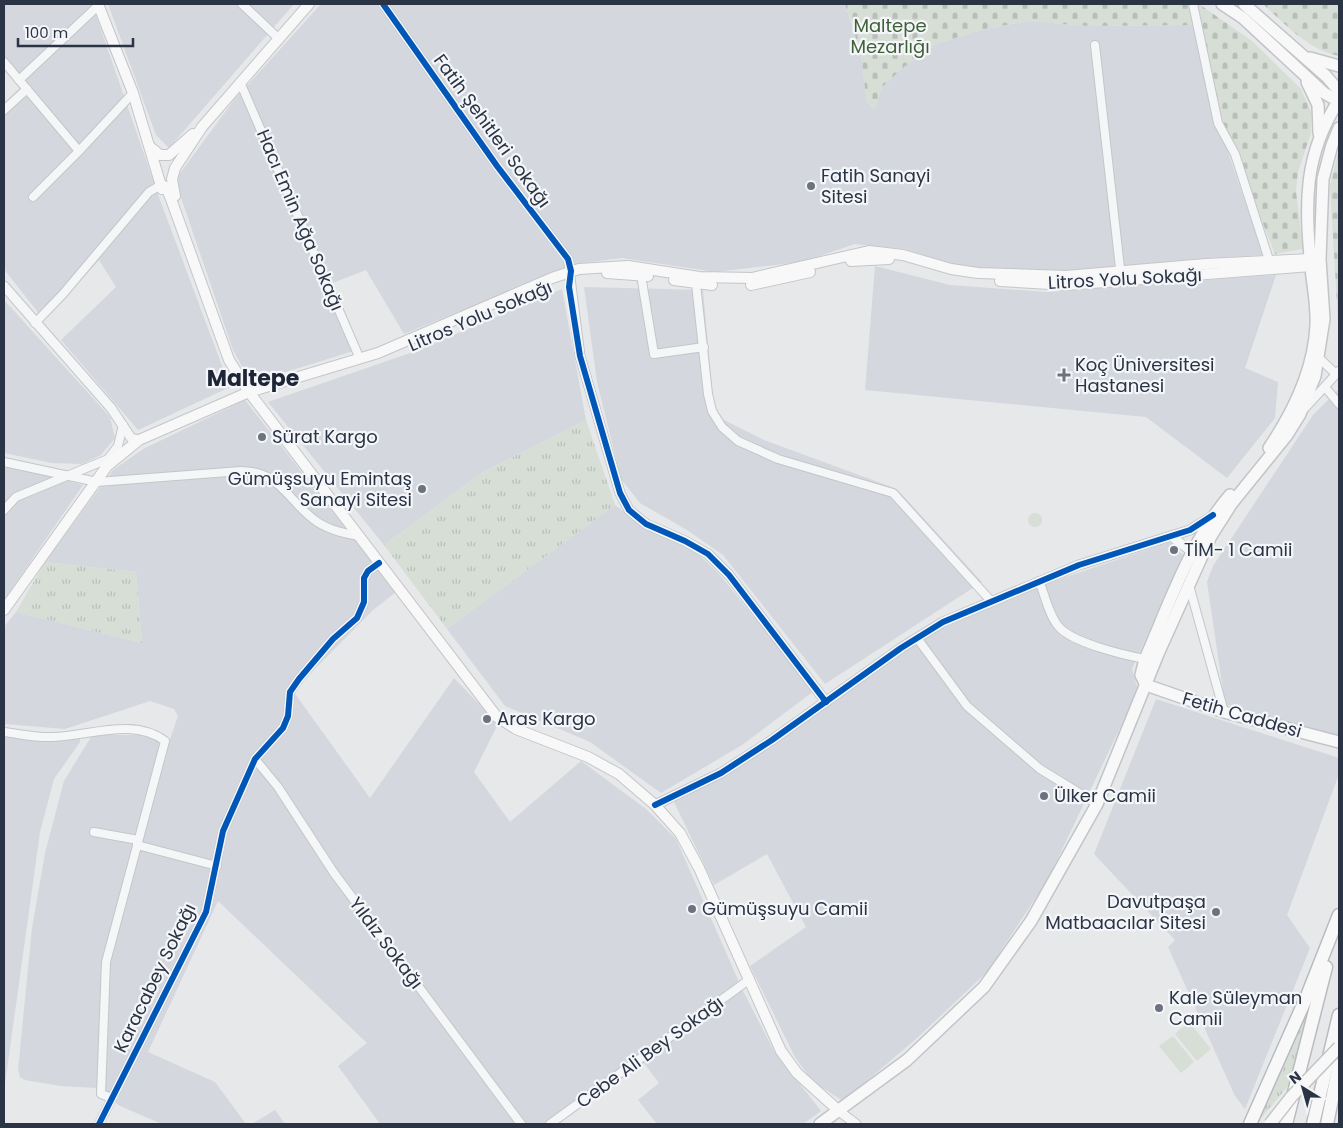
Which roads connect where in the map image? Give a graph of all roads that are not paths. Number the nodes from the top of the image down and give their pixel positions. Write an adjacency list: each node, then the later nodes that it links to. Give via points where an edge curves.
1 (99, 4): 14 (street); 17 (main road)
2 (242, 4): 8 (street)
3 (309, 4): 8 (main road)
4 (383, 4): 34 (street, Fatih Şehitleri Sokağı, via 497,166 564,253)
5 (1193, 4): 31 (street, via 1218,123 1235,154)
6 (1222, 4): 13 (main road, via 1243,18)
7 (1244, 4): 10 (main road)
8 (278, 38): 15 (main road)
9 (1095, 45): 36 (street)
10 (1305, 56): 12 (main road); 18 (main road)
11 (4, 62): 14 (street)
12 (1339, 66)
13 (1303, 74): 19 (main road, via 1324,93); 24 (main road, via 1318,105)
14 (19, 80): 16 (street)
15 (240, 82): 22 (main road); 42 (street, Hacı Emin Ağa Sokağı)
16 (26, 89): 20 (street); 26 (street)
17 (133, 92): 25 (main road); 26 (street)
18 (1339, 92)
19 (1339, 99): 24 (main road)
20 (4, 110)
21 (1339, 115): 27 (main road, via 1324,153)
22 (202, 127): 25 (main road, via 169,155 160,155); 32 (main road, via 179,160 172,179)
23 (1339, 128): 27 (main road)
24 (1319, 137): 33 (main road, via 1307,192)
25 (150, 147): 28 (main road)
26 (79, 151): 29 (street)
27 (1322, 179): 33 (main road)
28 (161, 185): 32 (main road, via 166,187 172,199); 39 (street, via 149,192)
29 (33, 197)
30 (869, 255): 34 (main road, Litros Yolu Sokağı, via 734,279 700,278 628,266); 36 (main road, Litros Yolu Sokağı, via 900,260 950,276 978,279 1066,285); 37 (main road, Litros Yolu Sokağı, via 764,283 731,286)
31 (1269, 260): 33 (main road, Litros Yolu Sokağı); 36 (main road, Litros Yolu Sokağı)
32 (193, 262): 44 (main road, via 230,360)
33 (1315, 262): 36 (main road, Litros Yolu Sokağı); 41 (main road, via 1324,318); 53 (main road, via 1316,326 1311,356 1298,397 1270,447)
34 (570, 275): 35 (main road, Litros Yolu Sokağı); 42 (main road, Litros Yolu Sokağı, via 475,320); 66 (street, via 580,356 620,493 629,510 646,524 708,554 729,575)
35 (641, 275): 37 (main road, Litros Yolu Sokağı); 40 (street, via 654,354)
36 (1121, 276)
37 (696, 284): 40 (street)
38 (4, 286): 39 (street)
39 (35, 323): 47 (street)
40 (704, 347): 60 (street, via 708,394 712,411 722,427 738,441 778,459 893,492)
41 (1319, 358): 43 (street, via 1330,370 1339,371); 46 (main road)
42 (361, 362): 44 (main road, Litros Yolu Sokağı, via 275,392)
43 (1325, 387): 45 (street); 46 (street)
44 (249, 392): 48 (main road, Litros Yolu Sokağı); 54 (main road)
45 (1339, 404)
46 (1300, 414): 59 (main road, via 1223,517)
47 (123, 425): 48 (street, via 131,438); 50 (street, via 116,451)
48 (139, 440): 50 (main road, Litros Yolu Sokağı)
49 (4, 462): 51 (street)
50 (98, 474): 51 (street); 51 (street); 54 (street, via 260,472 321,524); 61 (main road, Litros Yolu Sokağı)
51 (67, 476): 52 (street, via 16,498)
52 (4, 510)
53 (1213, 515): 55 (street, via 1190,530); 56 (main road)
54 (359, 536): 57 (main road)
55 (1171, 536): 56 (street); 58 (street)
56 (1192, 552): 62 (main road, via 1190,567 1171,615); 64 (main road)
57 (379, 563): 70 (street, Karacabey Sokağı, via 368,571 363,581 364,602 357,618 299,679 290,692 288,716 283,728); 72 (main road, via 497,716 516,729 588,757 619,774)
58 (1039, 581): 60 (street); 64 (street, via 1062,629 1108,651)
59 (1189, 585): 62 (main road); 67 (street)
60 (991, 601): 63 (street, via 943,622)
61 (4, 610)
62 (1170, 629): 65 (main road)
63 (917, 638): 66 (street); 71 (street, via 967,706 1040,769)
64 (1145, 659): 65 (main road, via 1141,675)
65 (1146, 685): 67 (main road, Fetih Caddesi); 71 (main road)
66 (826, 702): 72 (street, via 721,773)
67 (1224, 712): 69 (main road, Fetih Caddesi)
68 (4, 732): 74 (street, via 51,737 120,729 139,730 165,741)
69 (1339, 742)
70 (255, 759): 75 (street, Karacabey Sokağı, via 223,831); 85 (street, Yıldız Sokağı, via 278,787 334,873)
71 (1097, 804): 83 (main road, via 1040,907 984,987 907,1060)
72 (655, 805): 78 (main road, via 680,833)
73 (94, 832): 74 (street)
74 (138, 842): 75 (street); 82 (street, via 106,962 102,1094)
75 (217, 866): 82 (street, Karacabey Sokağı, via 206,912)
76 (1339, 916): 89 (highway)
77 (1339, 922): 91 (highway)
78 (750, 979): 83 (main road, via 781,1051 796,1073); 86 (street, Cebe Ali Bey Sokağı)
79 (1339, 1015): 92 (highway)
80 (1339, 1047): 90 (main road, bridge)
81 (1339, 1065): 93 (highway)
82 (112, 1098): 84 (street, Karacabey Sokağı)
83 (839, 1111): 87 (main road); 88 (street)
84 (99, 1124)
85 (521, 1124)
86 (550, 1124)
87 (820, 1124)
88 (856, 1124)
89 (1250, 1124)
90 (1269, 1124)
91 (1286, 1124)
92 (1313, 1124)
93 (1327, 1124)

